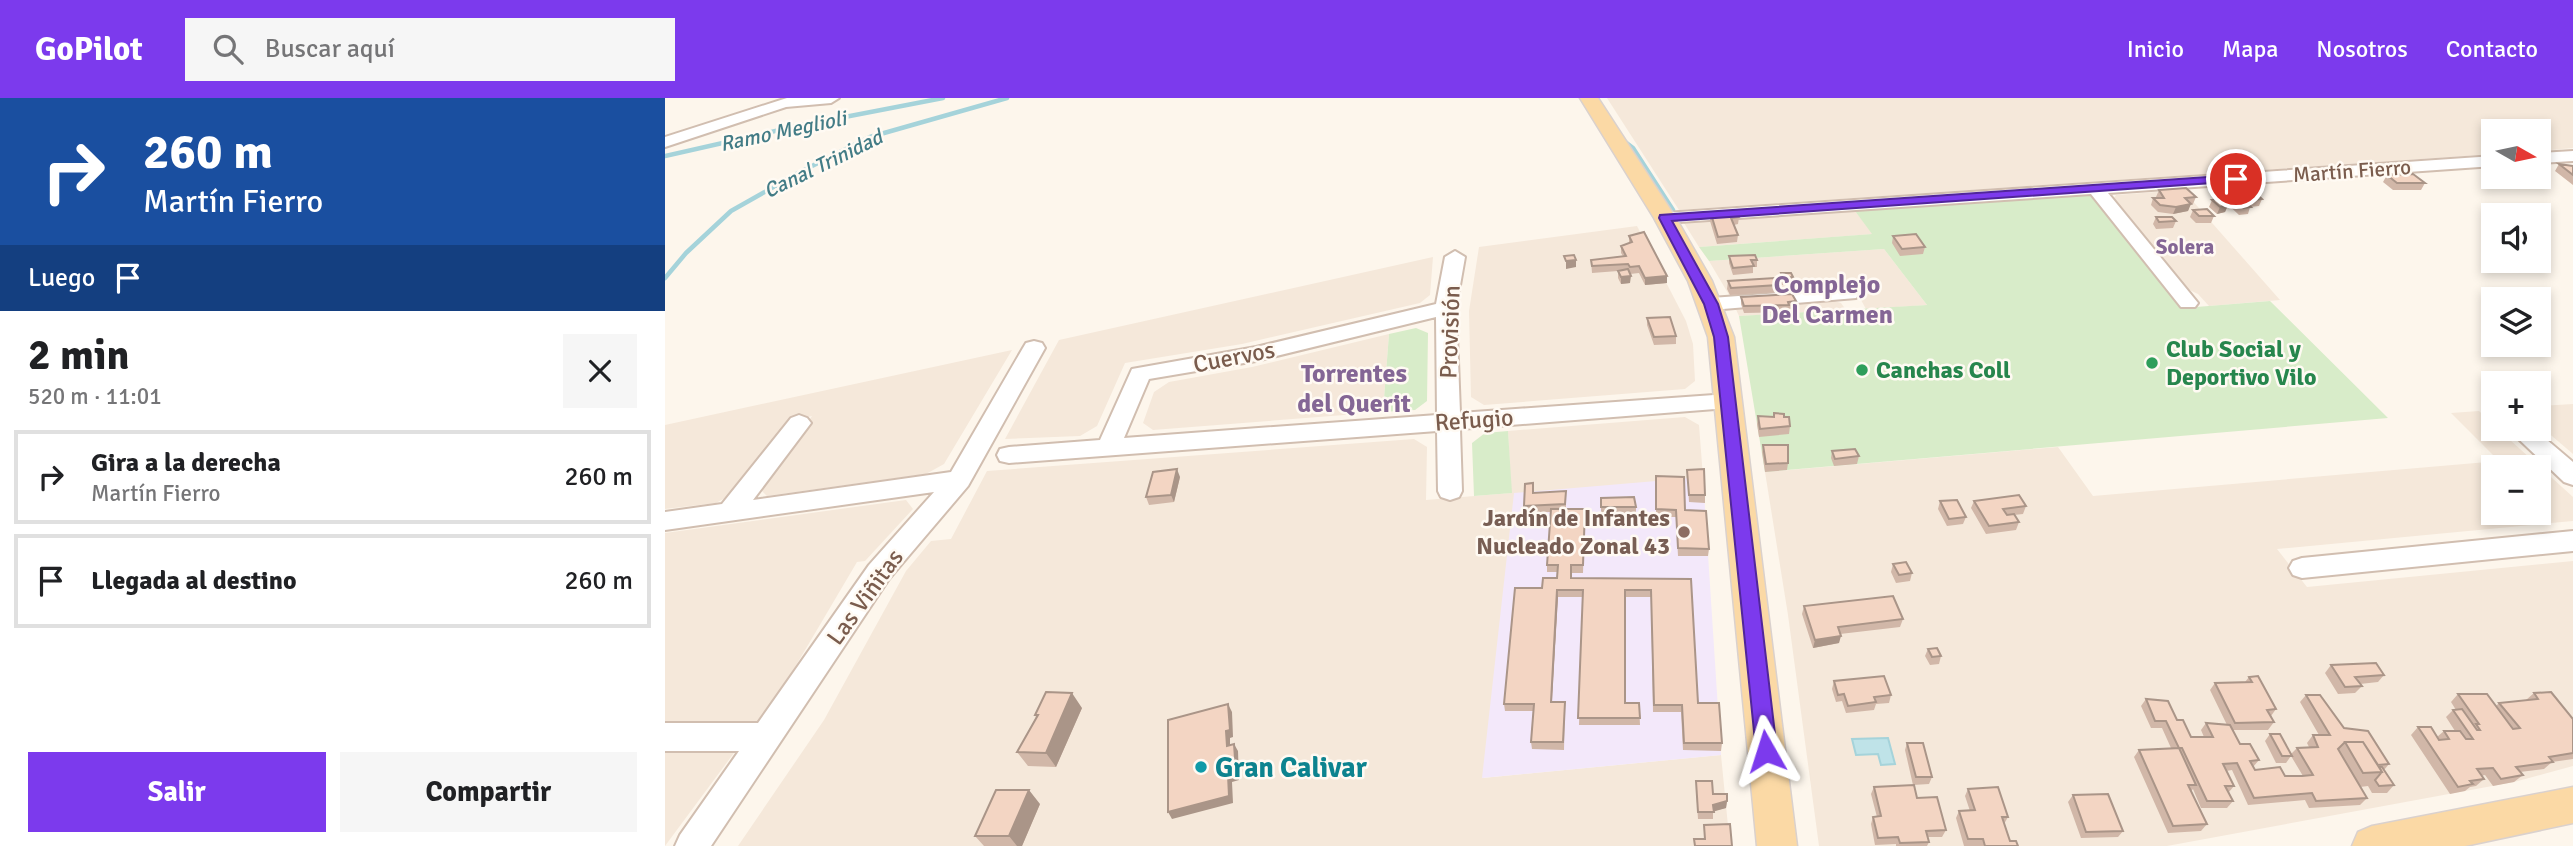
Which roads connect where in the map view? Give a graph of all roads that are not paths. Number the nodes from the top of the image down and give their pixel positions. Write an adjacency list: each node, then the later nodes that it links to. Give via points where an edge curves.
1 (831, 98): 3 (street, via 784,103)
2 (1596, 100): 8 (main road)
3 (665, 142)
4 (2573, 156): 5 (street)
5 (2551, 157)
6 (2481, 162): 7 (street, Martín Fierro)
7 (2095, 188): 8 (street, Martín Fierro); 11 (street)
8 (1665, 218): 12 (main road)
9 (1455, 257): 13 (street, Provisión)
10 (1849, 294): 12 (street)
11 (2188, 303)
12 (1711, 304): 15 (main road, via 1721,337)
13 (1446, 308): 16 (street, Provisión); 19 (street, Cuervos, via 1257,354 1140,374)
14 (1034, 348): 22 (street, Las Viñitas)
15 (1728, 401): 16 (street, Refugio); 32 (main road)
16 (1449, 422): 19 (street, Refugio); 23 (street, Provisión)
17 (799, 423): 24 (street)
18 (2534, 441): 21 (street)
19 (1108, 448): 20 (street, Refugio)
20 (1009, 455)
21 (2573, 476)
22 (959, 480): 24 (street); 29 (street, Las Viñitas, via 879,572)
23 (1450, 491)
24 (730, 512): 25 (street)
25 (665, 521)
26 (2573, 541): 27 (street)
27 (2302, 568)
28 (665, 737): 29 (street)
29 (767, 737): 31 (street, Las Viñitas)
30 (2573, 805): 33 (main road)
31 (692, 846)
32 (1777, 846)
33 (2372, 846)

